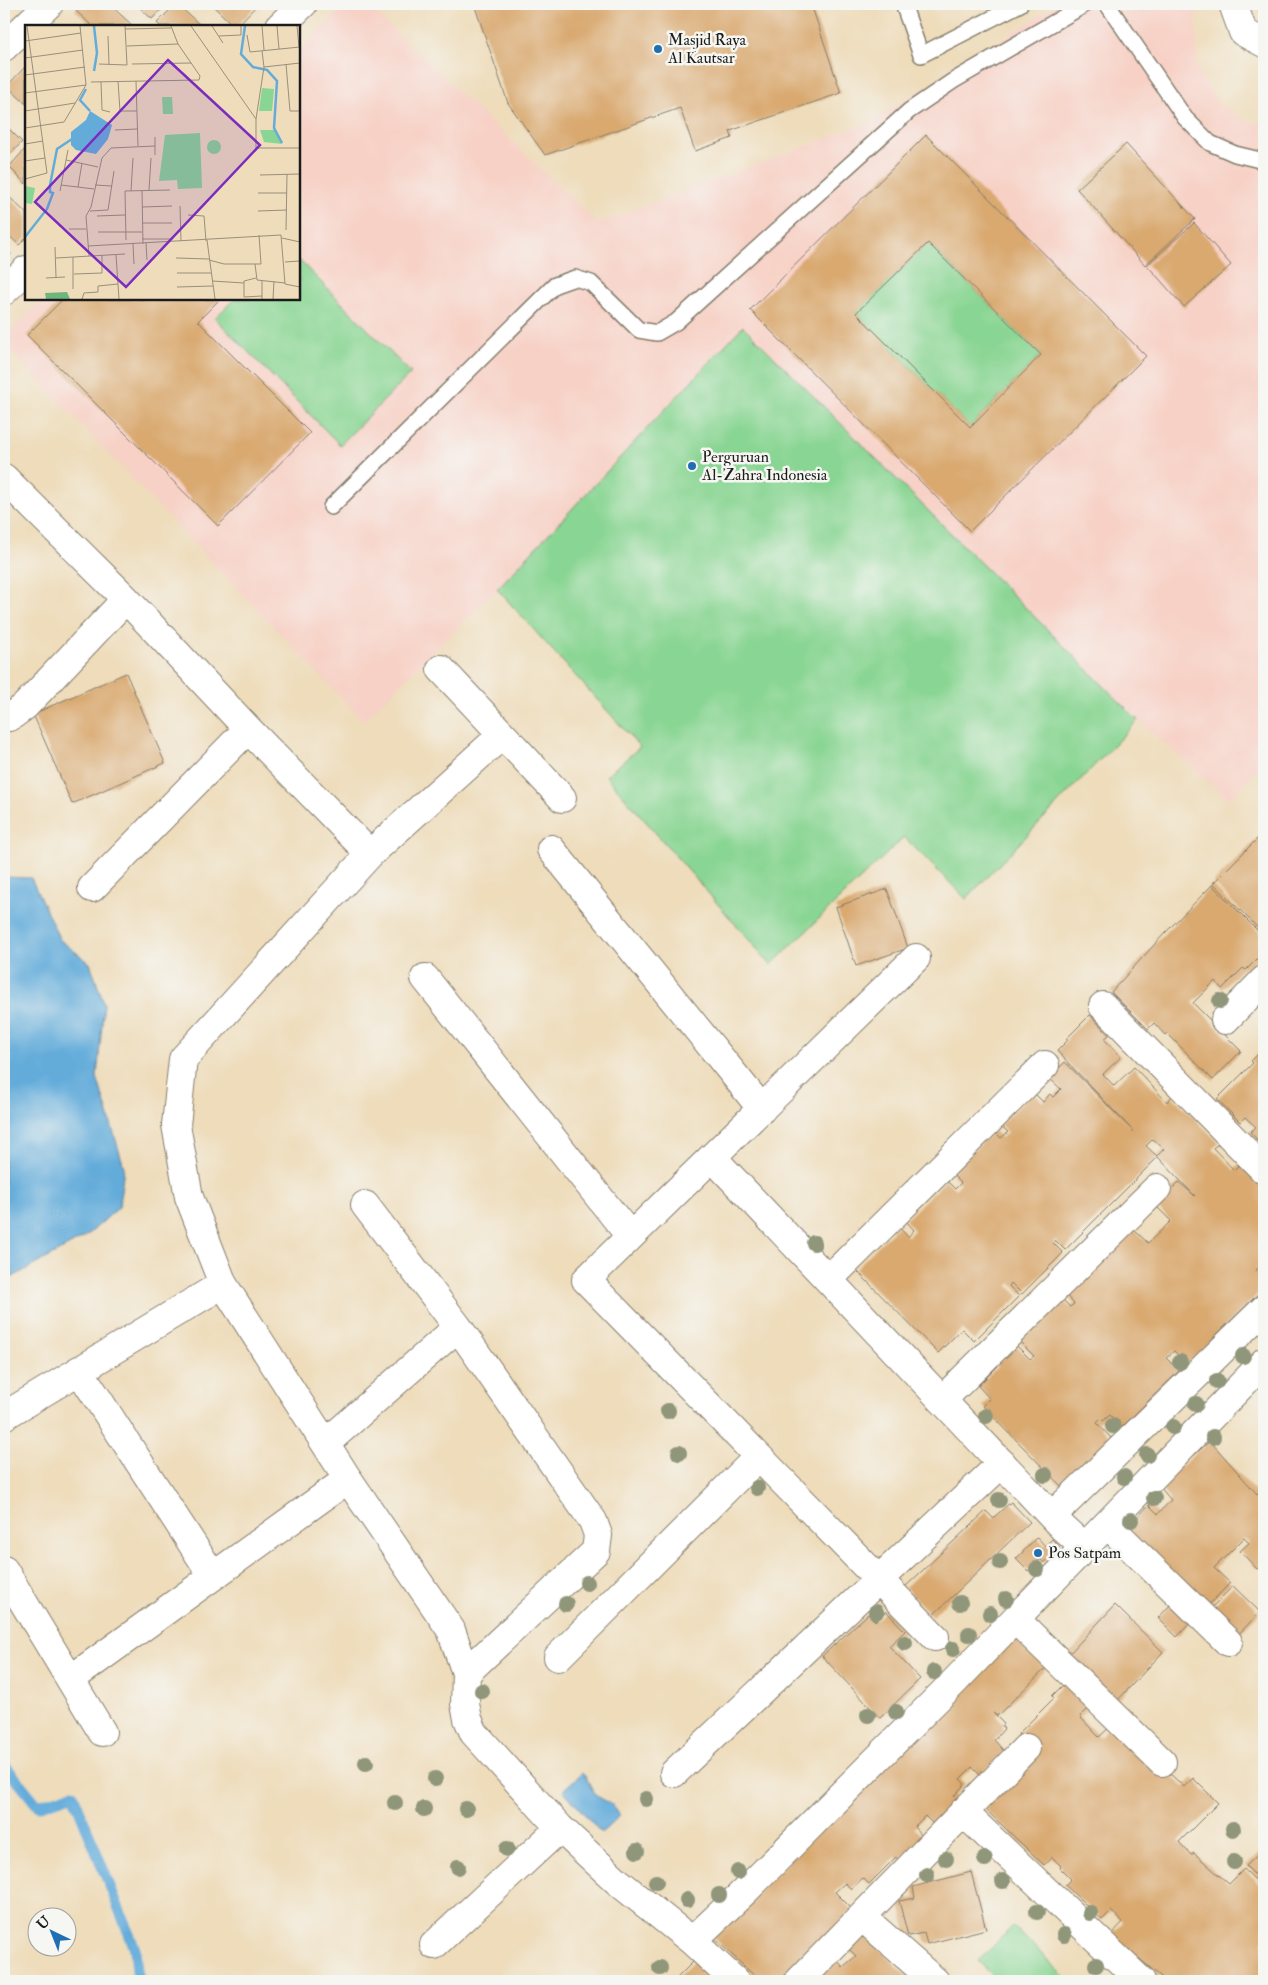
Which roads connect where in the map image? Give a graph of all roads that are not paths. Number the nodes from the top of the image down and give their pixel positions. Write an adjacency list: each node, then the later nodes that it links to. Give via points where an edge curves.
1 (49, 4): 8 (street)
2 (303, 4): 9 (street)
3 (903, 4): 4 (lane, via 921,55)
4 (1020, 4)
5 (1086, 4): 17 (lane, via 962,76 909,111 676,322 657,333 639,330 592,283 575,278 555,285)
6 (1107, 4): 13 (lane, via 1184,118 1210,143 1235,154)
7 (1233, 4): 11 (street, via 1243,32)
8 (27, 25)
9 (281, 25)
10 (25, 27): 12 (street)
11 (1264, 43)
12 (4, 47)
13 (1264, 160)
14 (25, 271): 15 (street)
15 (4, 292)
16 (4, 478): 18 (street)
17 (331, 507)
18 (126, 599): 20 (street, via 25,706 10,717); 21 (street)
19 (441, 669): 22 (street)
20 (4, 716)
21 (248, 729): 25 (street); 26 (street)
22 (502, 735): 23 (street); 25 (street)
23 (562, 798)
24 (550, 849): 33 (street)
25 (370, 854): 40 (street, via 183,1059 176,1125 189,1197)
26 (92, 888)
27 (916, 958): 33 (street)
28 (425, 978): 38 (street)
29 (1264, 980): 31 (street)
30 (1103, 1006): 35 (street)
31 (1225, 1020)
32 (1045, 1065): 39 (street)
33 (762, 1108): 34 (street)
34 (712, 1157): 38 (street); 39 (street)
35 (1264, 1170)
36 (1156, 1188): 45 (street)
37 (365, 1205): 42 (street)
38 (630, 1236): 48 (street, via 586,1280)
39 (829, 1279): 45 (street)
40 (223, 1284): 44 (street); 47 (street)
41 (1264, 1309): 51 (street)
42 (458, 1327): 47 (street); 61 (street, via 598,1535 596,1551)
43 (1264, 1362): 52 (street)
44 (79, 1370): 46 (street); 55 (street)
45 (942, 1400): 49 (street)
46 (4, 1416)
47 (326, 1443): 50 (street)
48 (758, 1457): 56 (street); 60 (street)
49 (1002, 1463): 51 (street); 56 (street)
50 (348, 1479): 55 (street); 61 (street, via 451,1630)
51 (1052, 1516): 53 (street)
52 (1107, 1524): 53 (street); 59 (street)
53 (1085, 1548): 57 (street)
54 (4, 1570): 62 (street)
55 (213, 1576): 62 (street)
56 (878, 1580): 58 (street); 66 (street)
57 (1015, 1619): 65 (street); 70 (street)
58 (935, 1637)
59 (1228, 1642)
60 (558, 1657)
61 (466, 1673): 68 (street, via 465,1704 474,1733)
62 (71, 1679): 63 (street)
63 (102, 1732)
64 (1026, 1748): 67 (street)
65 (1162, 1762)
66 (674, 1773)
67 (964, 1812): 69 (street); 75 (street)
68 (560, 1828): 70 (street, via 617,1881); 71 (street)
69 (862, 1917): 73 (street); 74 (street)
70 (692, 1941): 72 (street)
71 (434, 1945)
72 (735, 1981)
73 (799, 1981)
74 (935, 1981)
75 (1141, 1981)

